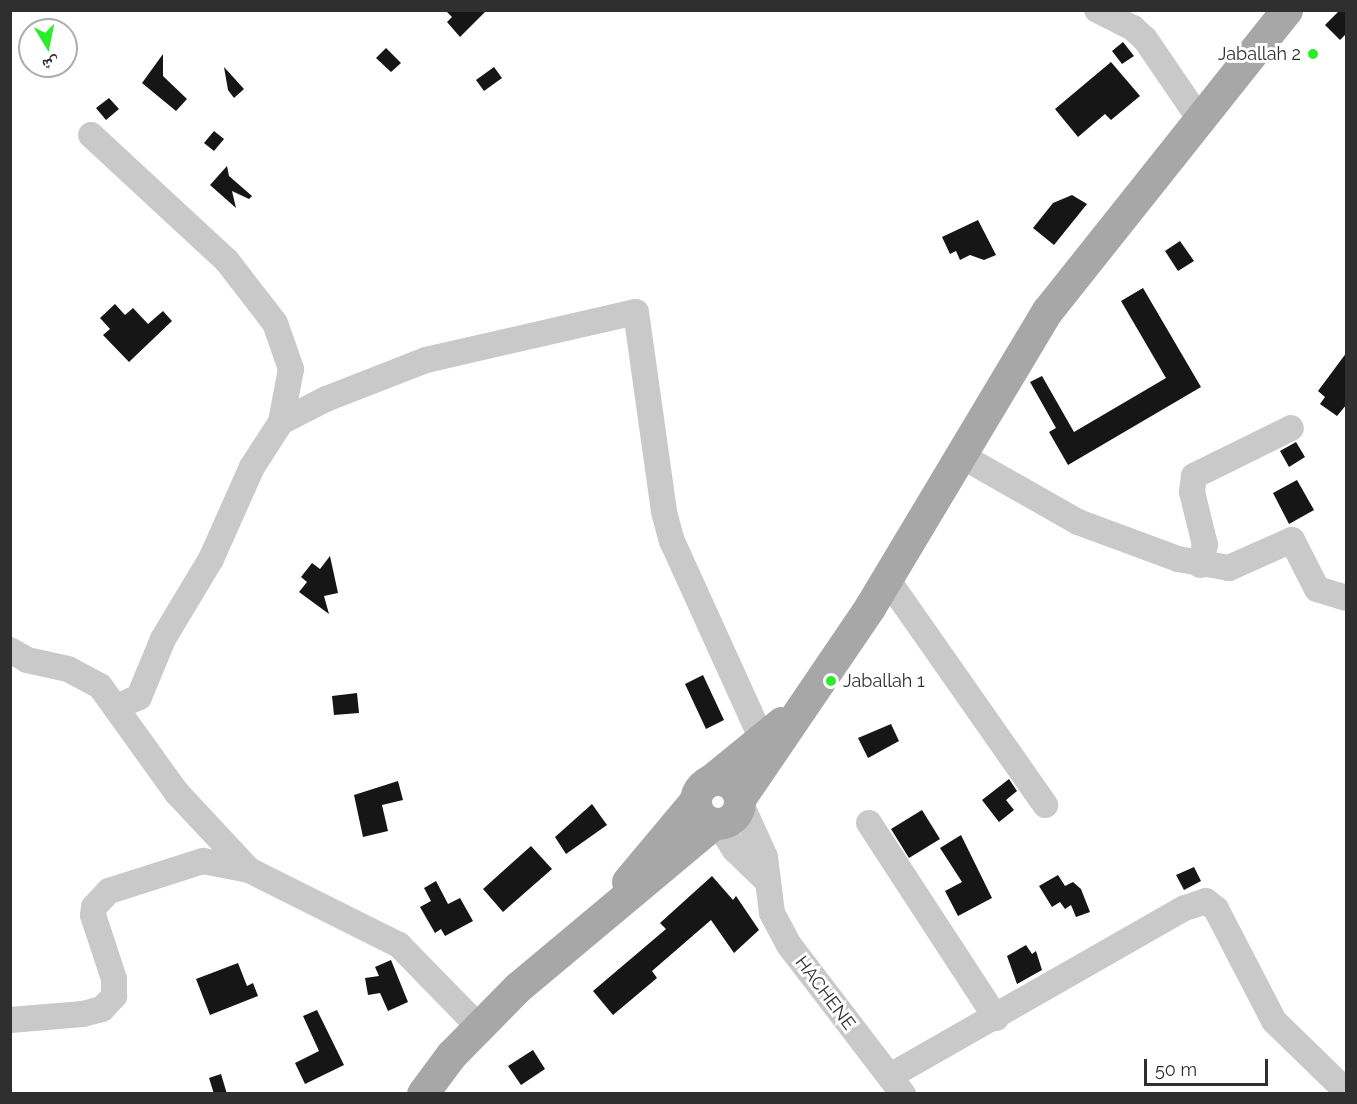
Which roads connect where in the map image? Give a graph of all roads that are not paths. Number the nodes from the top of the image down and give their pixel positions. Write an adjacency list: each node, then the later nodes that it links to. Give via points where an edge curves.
1 (1097, 10): 3 (street, via 1126,23 1144,39)
2 (1287, 10): 3 (main road)
3 (1201, 121): 9 (main road, via 1048,311)
4 (91, 135): 5 (street, via 205,237 269,313)
5 (287, 350): 6 (street, via 304,386); 7 (street, via 291,380)
6 (320, 401): 7 (street); 15 (street, via 426,360 636,312 664,512 672,542)
7 (281, 422): 14 (street, via 252,467 211,559)
8 (1291, 428): 10 (street, via 1194,477 1192,492 1205,545)
9 (960, 455): 10 (street, via 1078,522); 11 (main road)
10 (1200, 565): 12 (street, via 1229,568 1288,539 1301,550 1317,589)
11 (887, 579): 15 (main road, via 793,716); 17 (street)
12 (1347, 598)
13 (10, 650): 14 (street, via 90,679)
14 (128, 702): 20 (street, via 140,742 201,821)
15 (764, 747): 16 (main road); 18 (main road)
16 (741, 801): 18 (main road, via 733,819); 21 (street, HACHENE, via 765,857)
17 (1045, 805)
18 (710, 808): 21 (street, via 735,850); 24 (main road, via 604,914)
19 (869, 823): 22 (street)
20 (249, 870): 23 (street, via 203,861 109,891 94,907 93,915 114,979 114,996 102,1009 83,1014); 24 (street, via 399,945)
21 (768, 882): 25 (street, HACHENE, via 772,913 789,945)
22 (996, 1018): 25 (street); 26 (street, via 1185,908 1206,901 1216,909 1274,1021)
23 (10, 1020)
24 (478, 1026): 27 (main road)
25 (896, 1085)
26 (1347, 1091)
27 (423, 1094)

